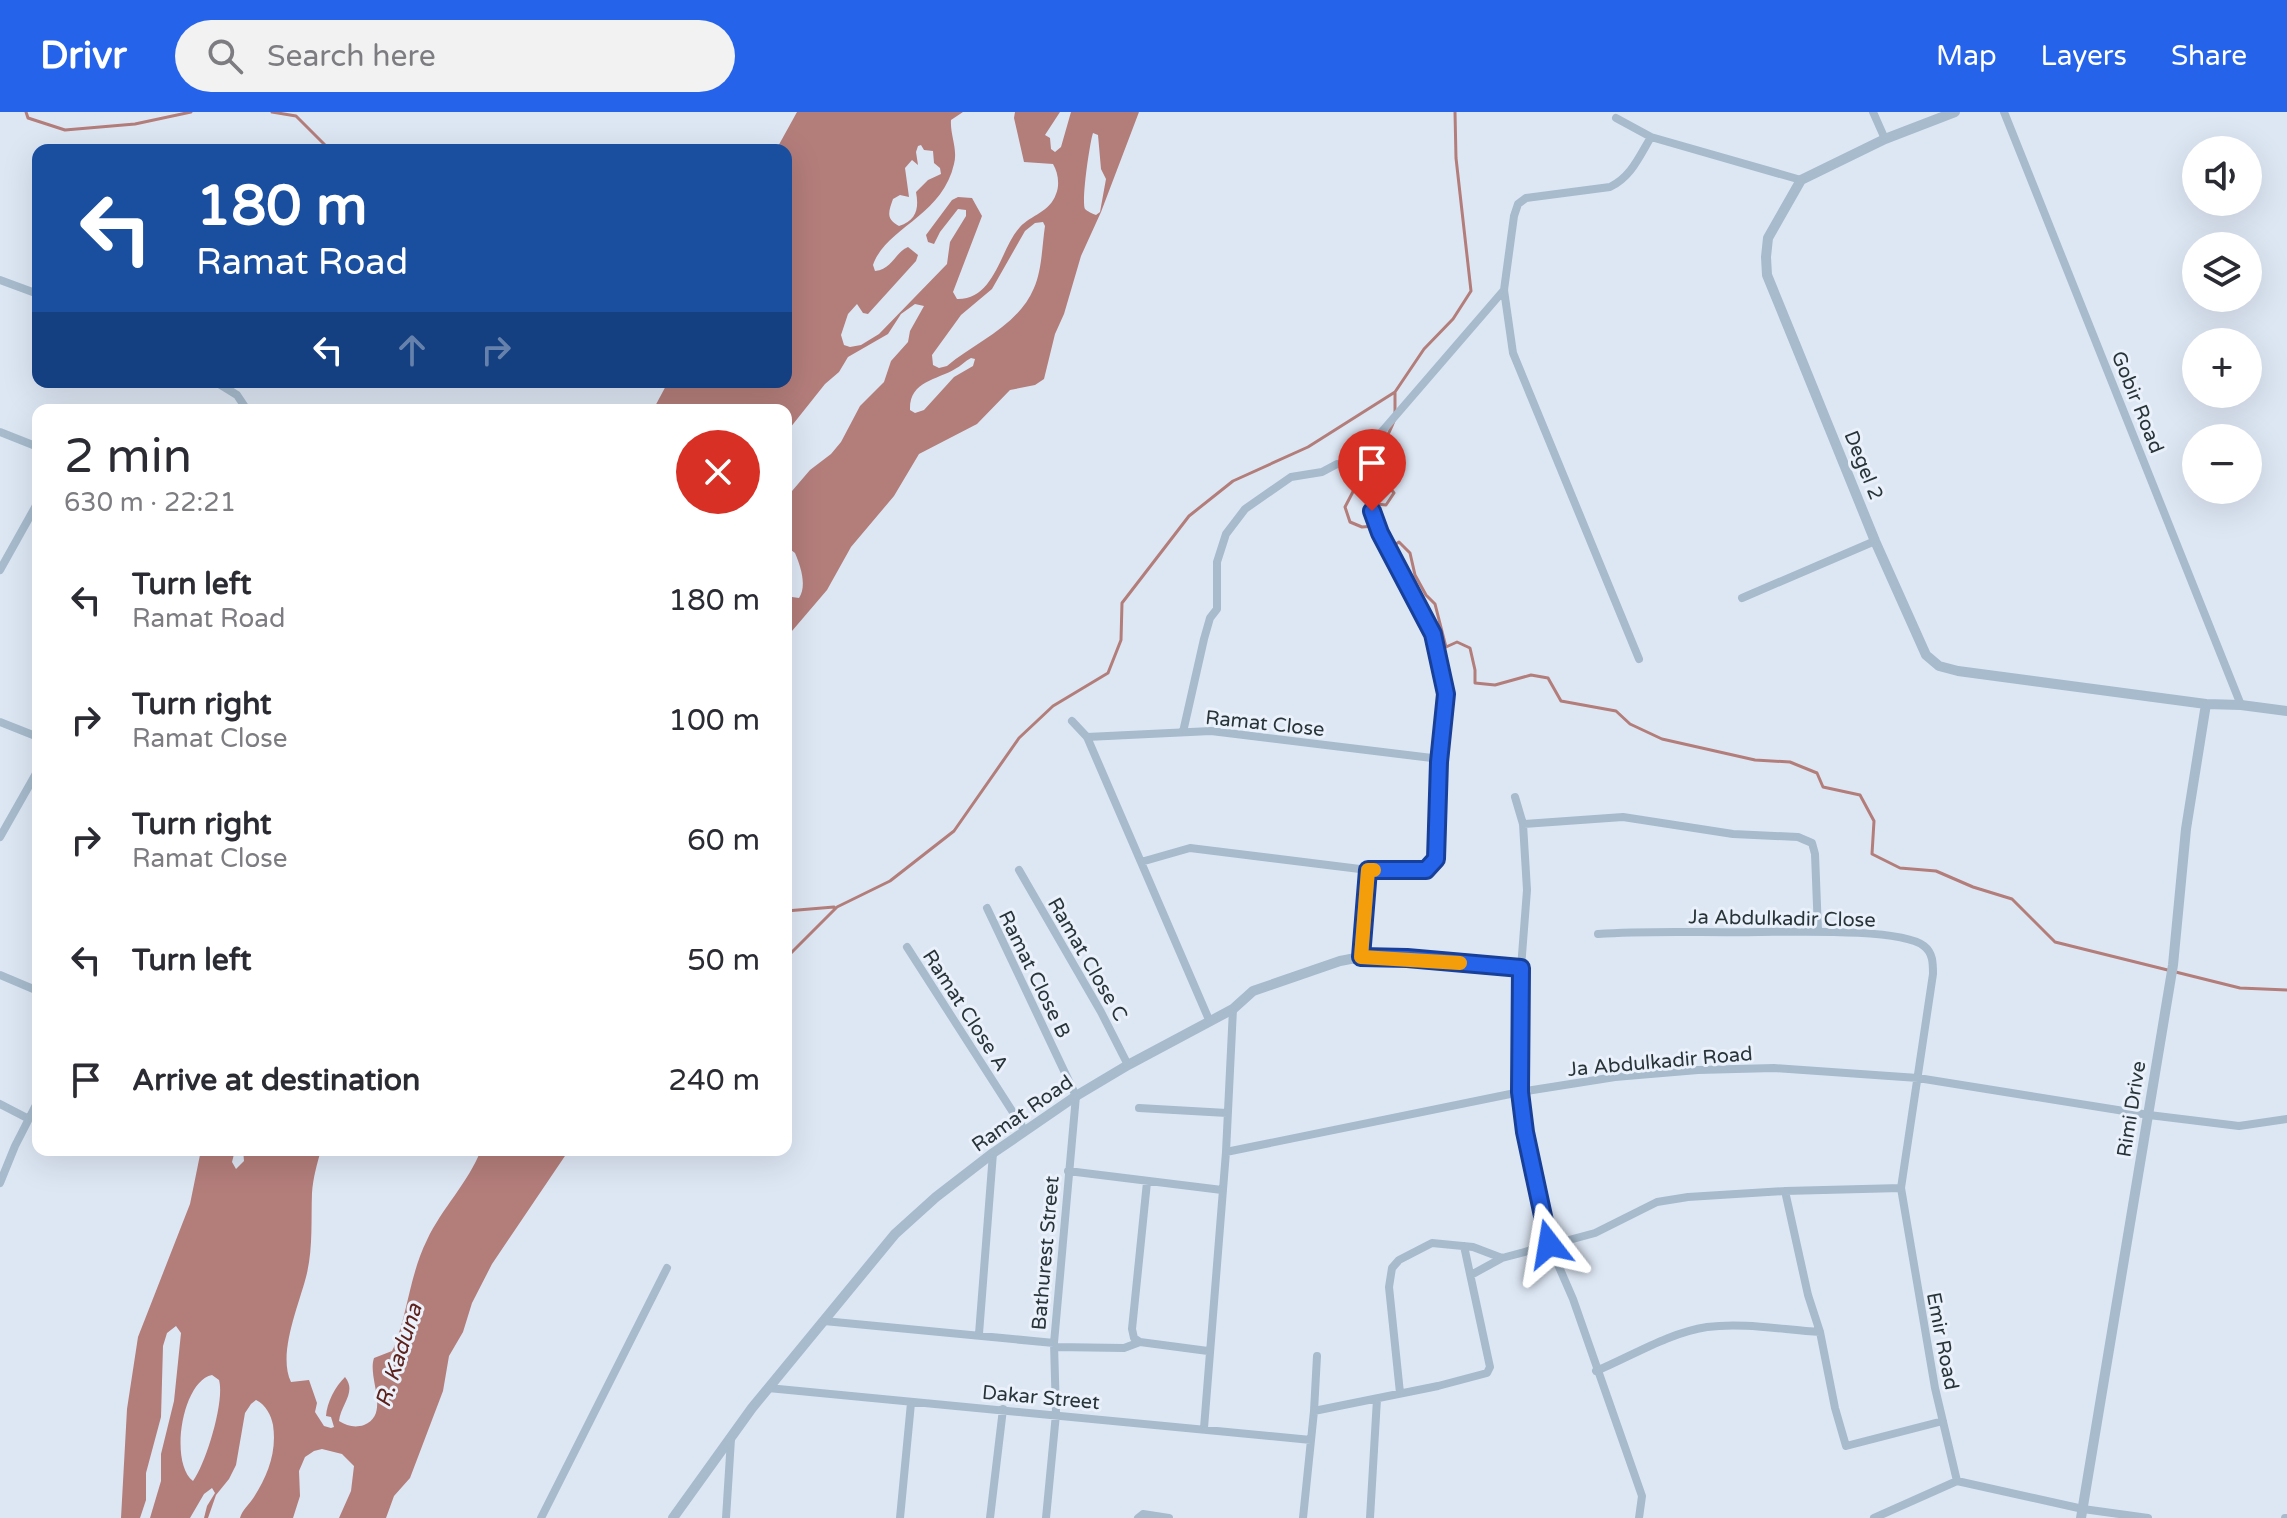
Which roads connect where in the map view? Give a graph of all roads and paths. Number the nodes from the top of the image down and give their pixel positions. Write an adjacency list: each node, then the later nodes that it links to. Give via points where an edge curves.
1 (1873, 112): 6 (street)
2 (1955, 112): 6 (street)
3 (2004, 112): 23 (street, Gobir Road)
4 (1616, 118): 5 (street)
5 (1651, 137): 7 (street); 9 (street, via 1621,182 1526,198 1518,204)
6 (1885, 139): 7 (street)
7 (1801, 180): 17 (street, Degel 2, via 1768,238 1767,275)
8 (0, 280): 10 (street)
9 (1504, 290): 15 (street); 21 (street, via 1513,353)
10 (32, 292)
11 (226, 388): 12 (street)
12 (243, 404)
13 (0, 432): 14 (street)
14 (32, 445)
15 (1357, 467): 27 (street, via 1337,464 1291,477 1245,509 1226,534 1217,562 1217,609 1204,639); 30 (street, via 1380,533 1433,634 1446,694)
16 (32, 512): 18 (street)
17 (1875, 541): 20 (street); 22 (street, Degel 2, via 1926,655 1939,666)
18 (4, 556): 19 (street)
19 (0, 570)
20 (1742, 598)
21 (1639, 659)
22 (2206, 704): 23 (street, Degel 2); 56 (street, Rimi Drive)
23 (2241, 705): 24 (street, Degel 2)
24 (2287, 711)
25 (1072, 721): 29 (street)
26 (0, 722): 28 (street)
27 (1183, 732): 29 (street, Ramat Close); 30 (street, Ramat Close, via 1211,731)
28 (32, 735)
29 (1087, 737): 35 (street)
30 (1439, 762): 37 (street, via 1432,866)
31 (32, 781): 34 (street)
32 (1515, 797): 33 (street)
33 (1523, 824): 39 (street, via 1623,817 1733,834 1798,837 1812,843 1815,854); 43 (street, via 1527,890)
34 (0, 837)
35 (1141, 862): 37 (street, via 1190,848); 47 (street)
36 (1019, 870): 48 (street, Ramat Close C)
37 (1368, 870): 42 (street)
38 (987, 908): 51 (street, Ramat Close B)
39 (1818, 931): 40 (street, Ja Abdulkadir Close); 49 (street, Ja Abdulkadir Close, via 1901,937 1923,945 1933,957)
40 (1598, 934)
41 (907, 947): 59 (street, Ramat Close A)
42 (1361, 957): 43 (street, Ramat Road); 46 (street, Ramat Road, via 1253,991)
43 (1521, 968): 50 (street)
44 (0, 975): 45 (street)
45 (32, 988)
46 (1233, 1009): 47 (street, Ramat Road); 55 (street)
47 (1210, 1022): 48 (street, Ramat Road)
48 (1128, 1065): 51 (street, Ramat Road)
49 (1918, 1078): 50 (street, Ja Abdulkadir Road, via 1774,1068 1698,1070); 56 (street, Ja Abdulkadir Road); 65 (street, Emir Road)
50 (1520, 1092): 60 (street, Ja Abdulkadir Road); 68 (street)
51 (1076, 1096): 59 (street, Ramat Road); 62 (street, Bathurest Street)
52 (0, 1104): 57 (street)
53 (1139, 1108): 55 (street)
54 (32, 1113): 57 (street)
55 (1227, 1113): 60 (street)
56 (2149, 1115): 58 (street, Ja Abdulkadir Road, via 2239,1126); 93 (street, Rimi Drive)
57 (29, 1119): 64 (street)
58 (2287, 1119)
59 (1025, 1131): 61 (street, Ramat Road)
60 (1226, 1152): 66 (street)
61 (993, 1153): 73 (street, Ramat Road, via 895,1234); 75 (street)
62 (1068, 1171): 63 (street); 77 (street, Bathurest Street)
63 (1147, 1182): 66 (street); 76 (street, via 1132,1329)
64 (0, 1183)
65 (1901, 1188): 67 (street); 88 (street, Emir Road)
66 (1222, 1190): 78 (street)
67 (1785, 1191): 68 (street, via 1657,1202 1595,1233); 74 (street)
68 (1549, 1244): 70 (street); 80 (street)
69 (1464, 1246): 70 (street); 72 (street); 82 (street, via 1432,1243 1392,1268 1389,1287)
70 (1502, 1258): 72 (street)
71 (667, 1268): 95 (street)
72 (1471, 1275): 82 (street, via 1487,1373)
73 (824, 1321): 75 (street); 81 (street, Ramat Road)
74 (1820, 1332): 80 (street, via 1706,1327); 88 (street, via 1846,1446)
75 (979, 1334): 77 (street)
76 (1140, 1342): 77 (street, via 1124,1348); 78 (street)
77 (1054, 1345): 87 (street, Bathurest Street)
78 (1208, 1351): 89 (street)
79 (1317, 1356): 86 (street)
80 (1596, 1371): 104 (street, via 1642,1496)
81 (768, 1388): 84 (street, Dakar Street); 90 (street, Ramat Road)
82 (1400, 1393): 83 (street)
83 (1377, 1399): 86 (street); 103 (street)
84 (911, 1403): 85 (street, Dakar Street); 98 (street)
85 (1003, 1409): 87 (street, Dakar Street); 99 (street)
86 (1314, 1411): 91 (street)
87 (1056, 1414): 89 (street, Dakar Street); 100 (street, Bathurest Street)
88 (1943, 1421): 92 (street, Emir Road)
89 (1204, 1428): 91 (street, Dakar Street)
90 (731, 1437): 96 (street, Ramat Road); 97 (street)
91 (1311, 1440): 102 (street)
92 (1957, 1481): 93 (street); 105 (street)
93 (2082, 1513): 106 (street)
94 (1138, 1517): 101 (street)
95 (541, 1518)
96 (673, 1518)
97 (726, 1518)
98 (900, 1518)
99 (990, 1518)
100 (1046, 1518)
101 (1169, 1518)
102 (1303, 1518)
103 (1370, 1518)
104 (1639, 1518)
105 (1874, 1518)
106 (2148, 1518)

